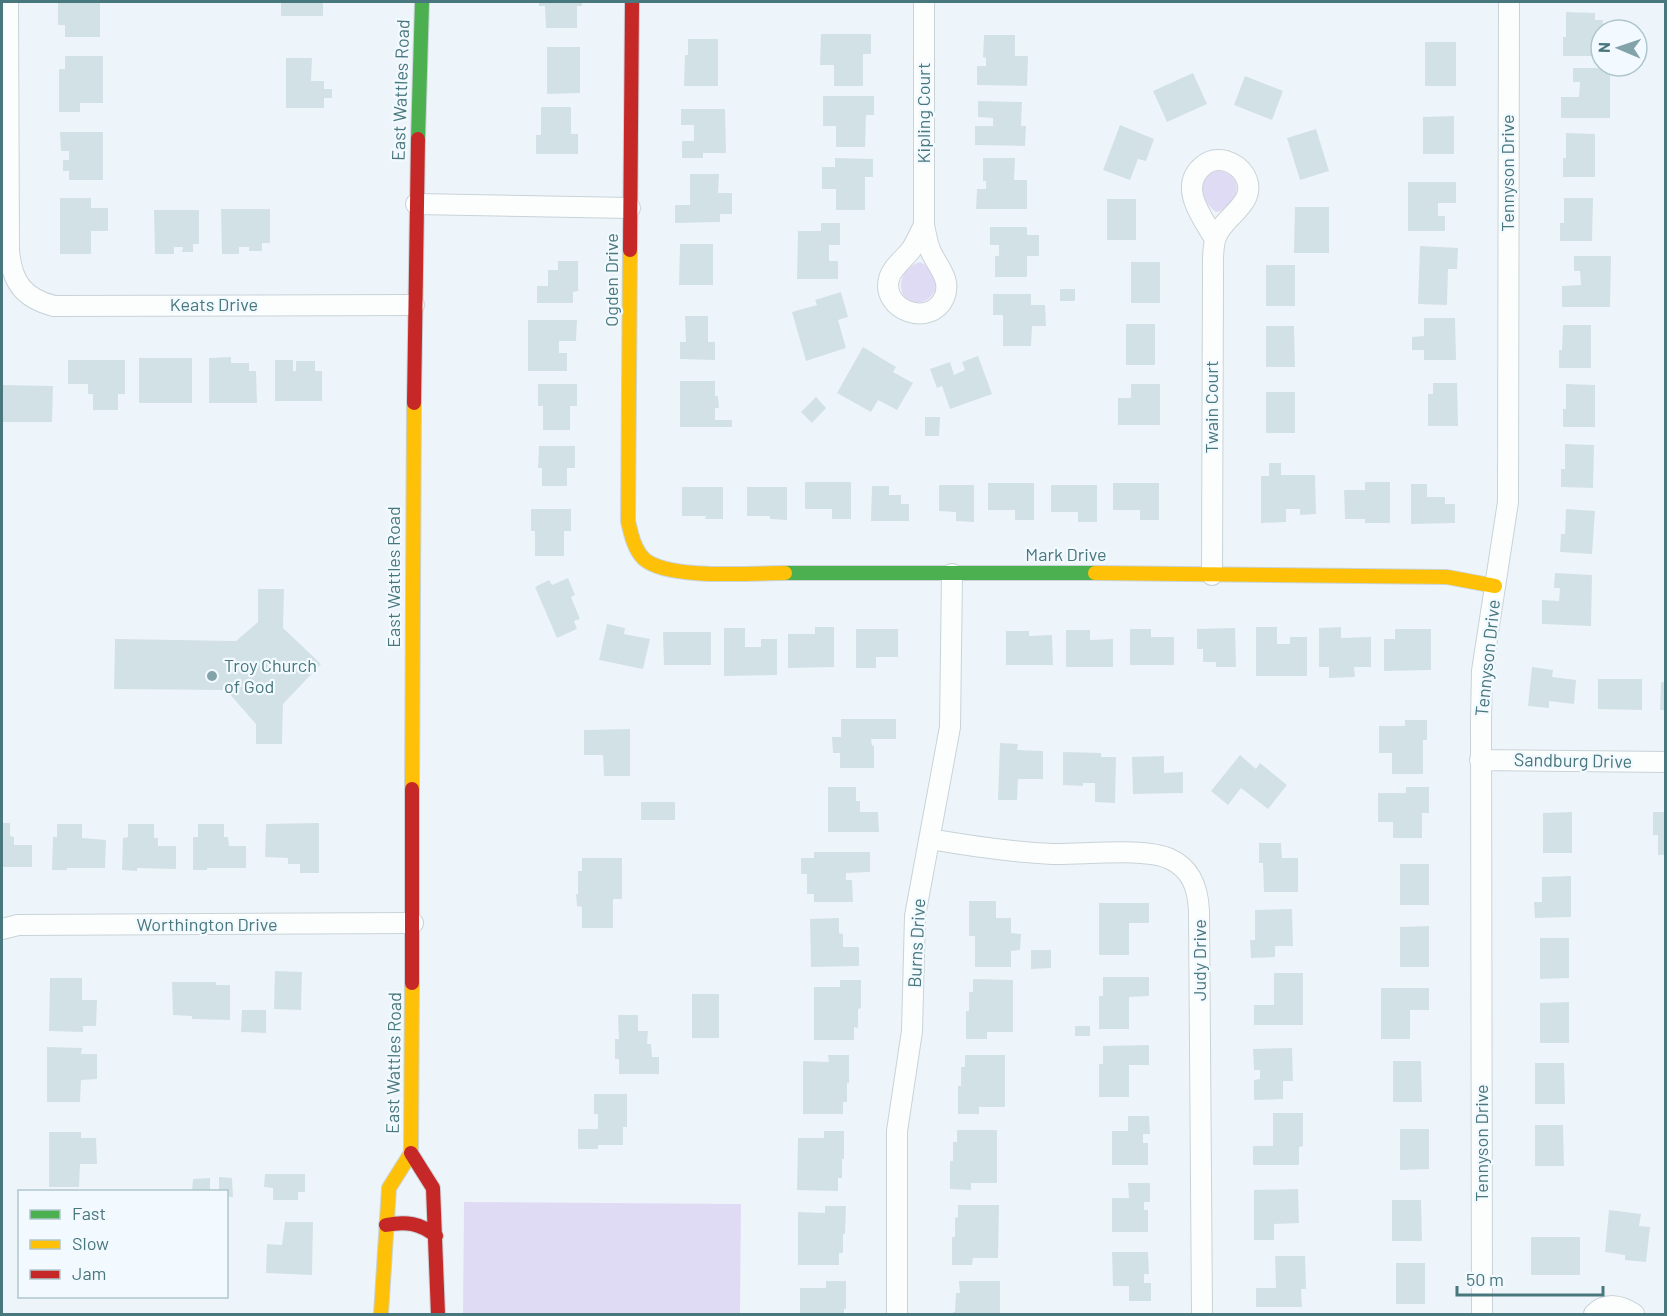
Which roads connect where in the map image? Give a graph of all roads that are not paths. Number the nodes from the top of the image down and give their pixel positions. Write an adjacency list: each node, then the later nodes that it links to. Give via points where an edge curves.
1 (8, 2): 10 (street, Keats Drive, via 9,251 13,275 20,287 41,303)
2 (422, 2): 6 (main road, East Wattles Road)
3 (632, 2): 7 (main road, Ogden Drive)
4 (924, 2): 8 (street, Kipling Court)
5 (1509, 2): 14 (street, Tennyson Drive, via 1508,502)
6 (416, 204): 7 (street); 10 (main road, East Wattles Road)
7 (630, 208): 11 (main road, Ogden Drive, via 628,521 633,546)
8 (924, 225)
9 (1215, 238): 13 (street, Twain Court)
10 (414, 305): 18 (main road, East Wattles Road)
11 (640, 556): 12 (main road, Mark Drive, via 653,565 681,572)
12 (952, 574): 13 (main road, Mark Drive); 17 (street, Burns Drive, via 950,727)
13 (1212, 575): 14 (main road, Mark Drive, via 1447,577)
14 (1496, 586): 15 (street, Tennyson Drive, via 1482,671)
15 (1480, 760): 16 (street, Sandburg Drive); 27 (street, Tennyson Drive)
16 (1665, 762)
17 (930, 839): 25 (street, Burns Drive, via 915,916 912,1031 897,1131); 26 (street, Judy Drive, via 1038,853 1159,855 1179,863 1194,881 1199,911)
18 (413, 923): 19 (street, Worthington Drive, via 18,925); 20 (main road, East Wattles Road)
19 (2, 929)
20 (411, 1153): 21 (main road, East Wattles Road, via 389,1188); 22 (main road, East Wattles Road, via 434,1188)
21 (386, 1225): 22 (main road, via 409,1222); 23 (main road, East Wattles Road)
22 (436, 1236): 24 (main road, East Wattles Road)
23 (381, 1314)
24 (438, 1314)
25 (897, 1314)
26 (1202, 1314)
27 (1482, 1314)
28 (1594, 1314): 29 (street, via 1611,1306)
29 (1634, 1314)

